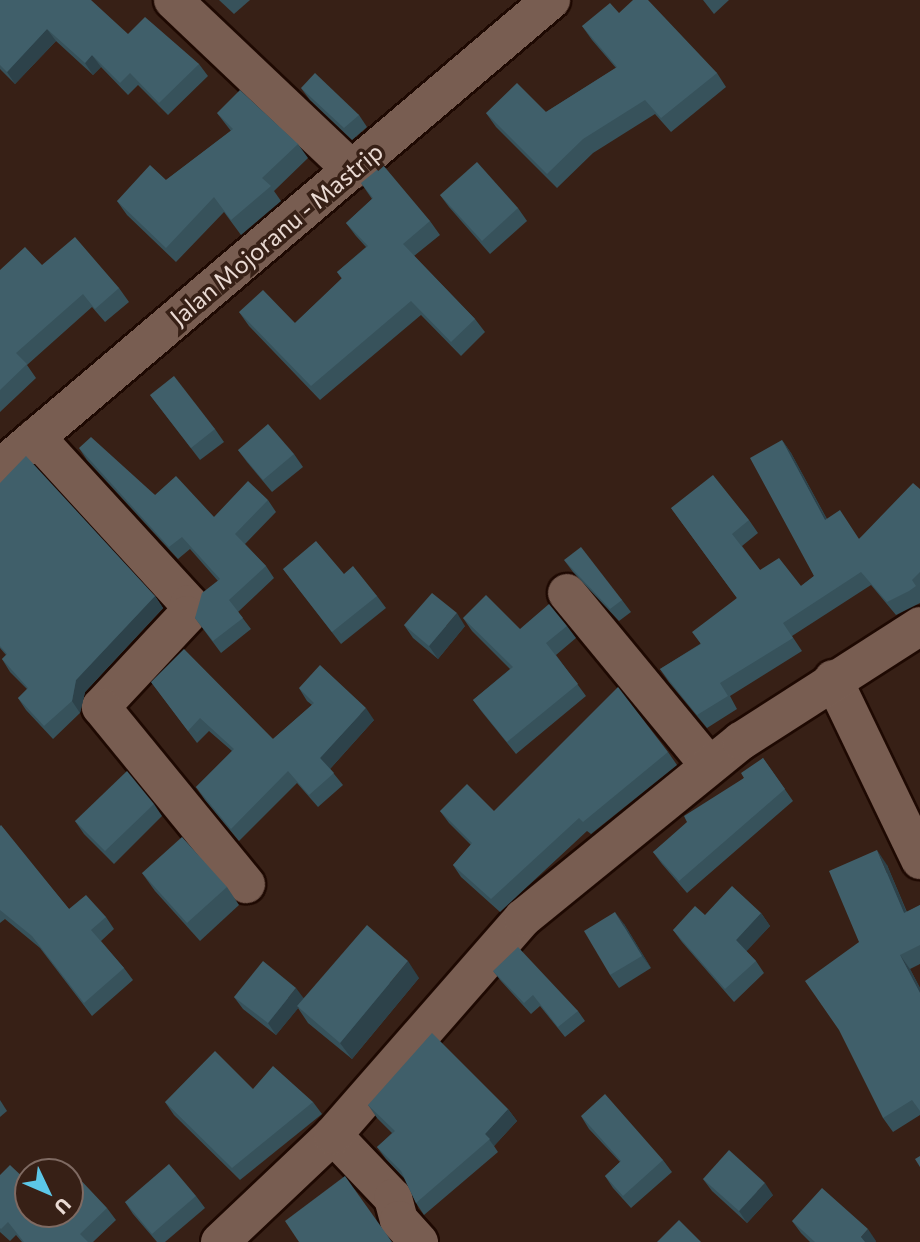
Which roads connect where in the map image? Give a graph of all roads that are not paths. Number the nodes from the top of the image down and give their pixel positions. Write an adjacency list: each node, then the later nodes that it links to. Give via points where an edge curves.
1 (173, 0): 3 (street)
2 (551, 0): 3 (street, Jalan Mojoranu - Mastrip)
3 (352, 170): 4 (street, Jalan Mojoranu - Mastrip)
4 (36, 437): 5 (street, Jalan Mojoranu - Mastrip); 11 (street, via 189,604 187,615 101,707)
5 (0, 468)
6 (567, 593): 9 (street)
7 (920, 626): 8 (street)
8 (833, 679): 9 (street); 10 (street)
9 (709, 765): 12 (street, via 523,918)
10 (920, 860)
11 (246, 884)
12 (334, 1135): 13 (street); 14 (street, via 393,1198 399,1220)
13 (220, 1242)
14 (419, 1242)

